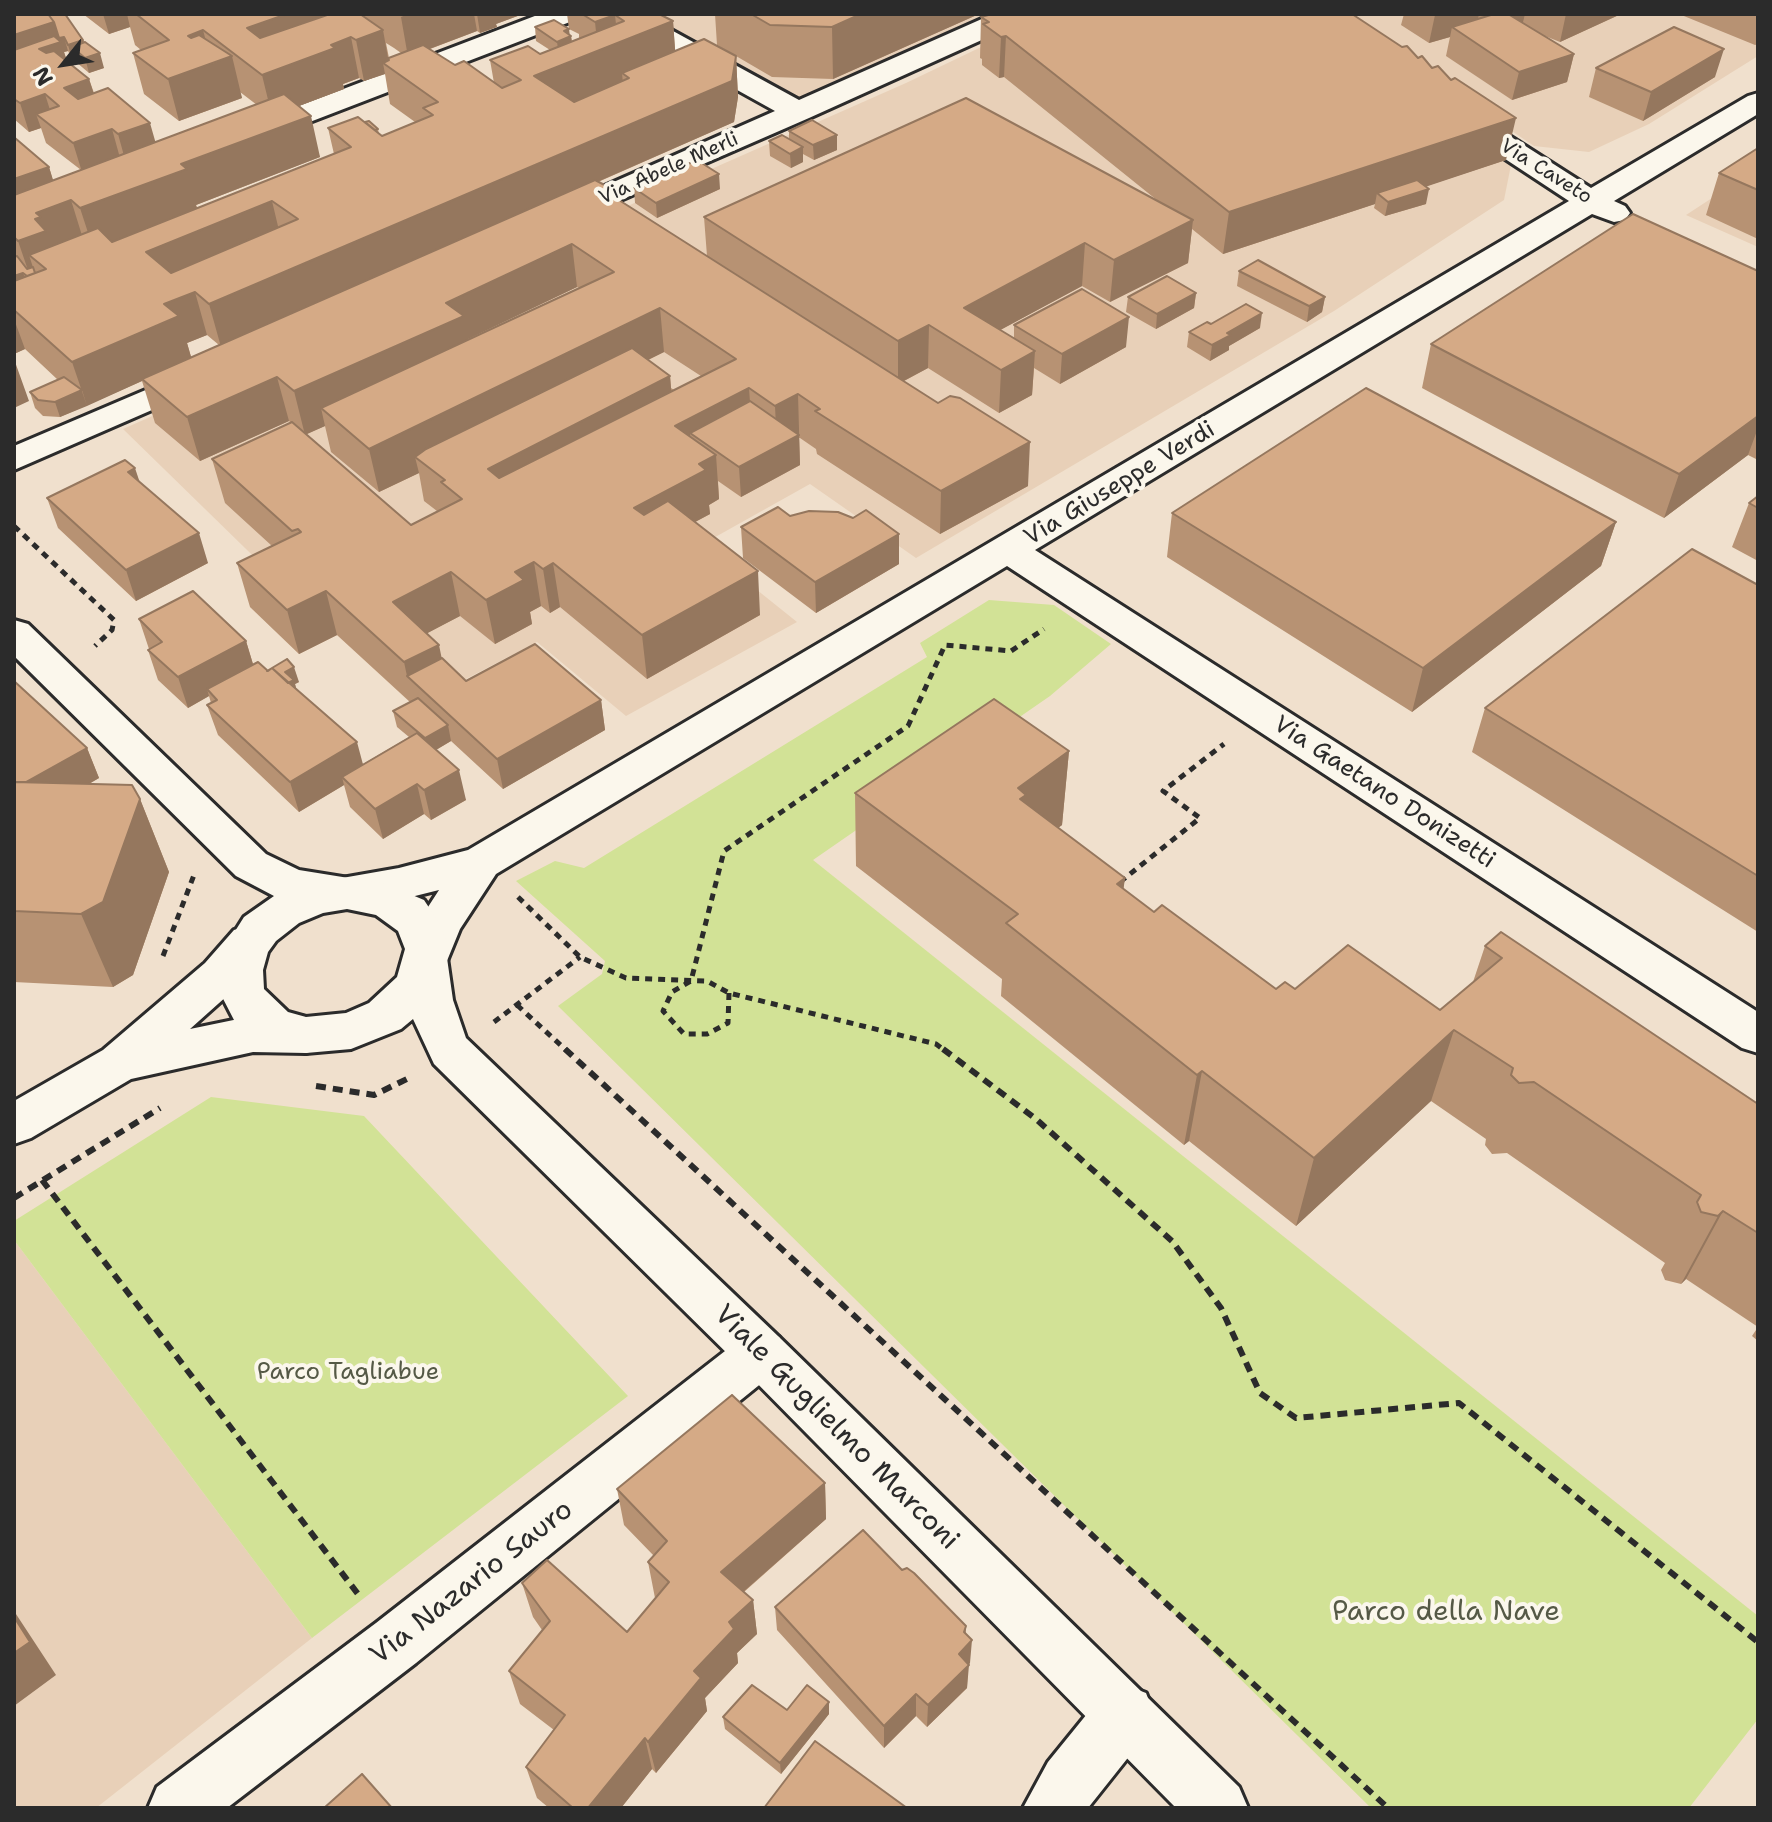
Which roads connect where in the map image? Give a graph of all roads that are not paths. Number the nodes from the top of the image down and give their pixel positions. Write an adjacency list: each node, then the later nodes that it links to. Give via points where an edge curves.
1 (565, 14): 7 (street)
2 (621, 14): 6 (street)
3 (1016, 14): 6 (street, Via Abele Merli)
4 (1437, 101): 8 (street, Via Caveto)
5 (1758, 102): 8 (street, Via Giuseppe Verdi)
6 (799, 112): 10 (street, Via Abele Merli)
7 (223, 145)
8 (1591, 202): 9 (street, Via Caveto); 13 (street, Via Giuseppe Verdi)
9 (1640, 224)
10 (537, 228)
11 (232, 363): 12 (street)
12 (14, 459)
13 (1010, 551): 16 (street, Via Giuseppe Verdi, via 888,620); 21 (street, Via Gaetano Donizetti)
14 (14, 633): 15 (street)
15 (231, 846): 17 (street, via 251,865 290,885); 18 (street, via 251,917)
16 (496, 877): 17 (street, Via Giuseppe Verdi); 19 (street, Via Giuseppe Verdi, via 439,924)
17 (340, 893): 18 (street, via 283,911); 19 (street, via 380,898 408,912 425,939)
18 (246, 949): 20 (street, via 240,984 250,1007 273,1026); 23 (street)
19 (426, 961): 20 (street, via 411,993 385,1016 351,1031); 22 (street, Viale Guglielmo Marconi, via 439,1030)
20 (313, 1035): 22 (street); 23 (street, via 253,1034)
21 (1758, 1035)
22 (467, 1040): 25 (street, Viale Guglielmo Marconi)
23 (120, 1063): 24 (street)
24 (14, 1124)
25 (761, 1353): 26 (street, Viale Guglielmo Marconi); 27 (street, Via Nazario Sauro, via 396,1643)
26 (1125, 1714): 28 (street); 29 (street, Viale Guglielmo Marconi)
27 (178, 1808)
28 (1053, 1808)
29 (1218, 1808)

